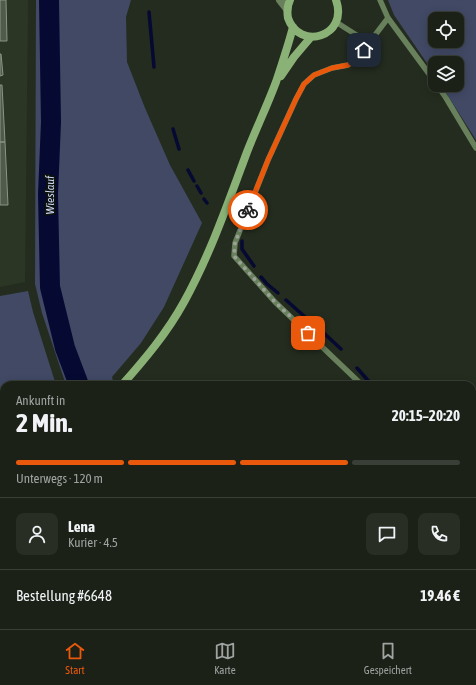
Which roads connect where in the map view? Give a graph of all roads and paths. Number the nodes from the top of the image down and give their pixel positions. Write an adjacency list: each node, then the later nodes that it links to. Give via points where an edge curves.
1 (280, 0): 5 (street)
2 (290, 0): 5 (main road)
3 (336, 0): 7 (main road, via 339,15)
4 (380, 0): 6 (lane)
5 (287, 9): 8 (main road)
6 (388, 18): 10 (lane); 11 (lane)
7 (336, 22): 9 (main road, via 326,33); 10 (lane)
8 (293, 27): 9 (main road); 12 (main road)
9 (311, 37): 12 (main road)
10 (369, 43): 16 (lane, via 358,58 348,65 314,75 304,84 268,160 235,243 234,256 275,302)
11 (428, 72)
12 (275, 83): 15 (main road, via 218,227 183,304 162,337)
13 (442, 92): 14 (lane)
14 (476, 148)
15 (126, 381)
16 (358, 381)

